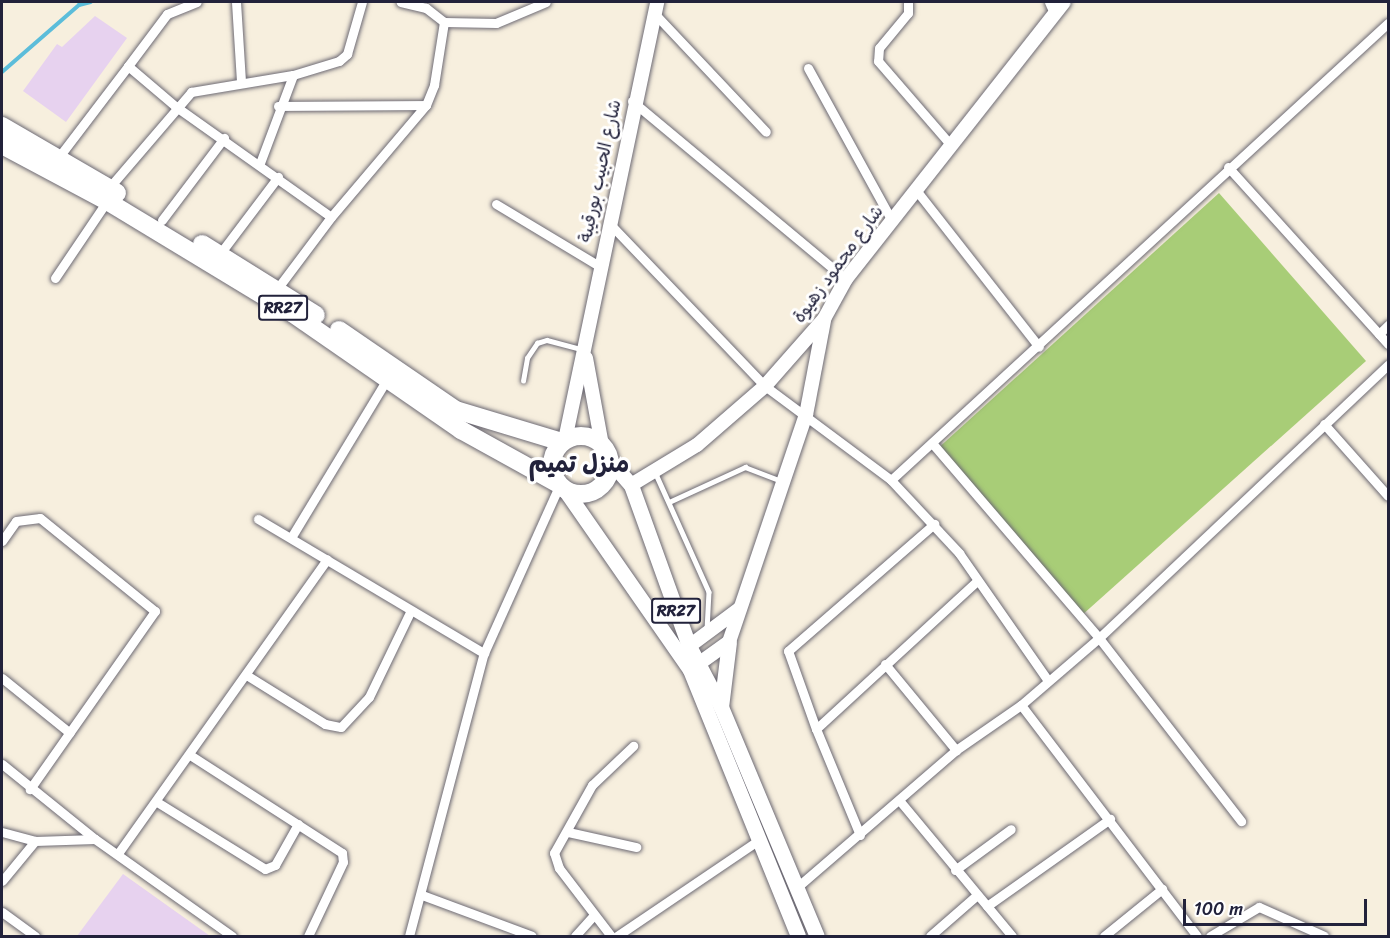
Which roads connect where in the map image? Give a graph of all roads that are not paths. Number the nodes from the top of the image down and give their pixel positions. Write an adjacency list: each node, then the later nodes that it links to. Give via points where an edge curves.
1 (197, 2): 12 (street, via 167,14)
2 (236, 2): 15 (street)
3 (362, 2): 14 (street, via 347,54)
4 (401, 2): 10 (street, via 426,8)
5 (546, 2): 10 (street, via 496,23)
6 (908, 2): 23 (street, via 908,13 879,48 878,61)
7 (1064, 2): 8 (main road, شارع محمود زهيوة)
8 (1051, 6): 23 (main road, شارع محمود زهيوة)
9 (656, 7): 16 (main road, شارع الحبيب بورقيبة); 21 (street)
10 (444, 22): 17 (street)
11 (1389, 22): 27 (street)
12 (128, 66): 18 (street); 25 (street)
13 (808, 68): 35 (street)
14 (293, 75): 15 (street); 19 (street)
15 (241, 82): 18 (street, via 205,87)
16 (632, 101): 34 (main road, شارع الحبيب بورقيبة); 39 (street)
17 (426, 105): 19 (street); 32 (street)
18 (175, 106): 22 (street); 30 (street)
19 (278, 106): 26 (street)
20 (2, 126): 25 (highway, RR27)
21 (766, 132)
22 (224, 138): 26 (street); 33 (street)
23 (950, 144): 29 (main road, شارع محمود زهيوة)
24 (2, 145): 30 (highway, RR27)
25 (58, 158): 30 (highway, RR27)
26 (260, 163): 28 (street)
27 (1228, 168): 43 (street); 45 (street)
28 (278, 177): 32 (street); 36 (street)
29 (916, 190): 35 (main road, شارع محمود زهيوة); 45 (street)
30 (105, 196): 33 (highway, RR27); 38 (street); 48 (highway, RR27)
31 (496, 204): 37 (street)
32 (331, 217): 40 (street)
33 (162, 220): 36 (highway, RR27)
34 (607, 221): 37 (main road, شارع الحبيب بورقيبة); 50 (street)
35 (892, 221): 39 (main road, شارع محمود زهيوة)
36 (219, 255): 40 (highway, RR27)
37 (599, 266): 46 (main road, شارع الحبيب بورقيبة)
38 (55, 278)
39 (846, 279): 41 (main road, شارع محمود زهيوة)
40 (277, 289): 53 (highway, RR27, via 436,399 497,426)
41 (824, 319): 50 (main road, شارع محمود زهيوة); 51 (main road)
42 (1389, 325): 43 (street)
43 (1379, 334): 44 (street)
44 (1389, 344)
45 (1039, 347): 54 (street)
46 (585, 350): 49 (lane, via 547,340 537,343 527,358); 53 (main road, شارع الحبيب بورقيبة); 55 (main road, شارع الحبيب بورقيبة)
47 (1389, 365): 52 (street)
48 (387, 378): 60 (highway, RR27, via 461,430); 65 (street)
49 (523, 381)
50 (765, 386): 51 (street); 56 (main road, شارع محمود زهيوة, via 728,422)
51 (806, 414): 57 (street); 58 (main road)
52 (1324, 423): 61 (street); 72 (street)
53 (563, 441): 55 (highway, RR27, via 585,436); 60 (highway, via 552,458)
54 (932, 443): 57 (street); 72 (street)
55 (606, 453): 59 (main road, RR27); 60 (highway, RR27, via 607,480 592,492)
56 (656, 474): 59 (main road, شارع محمود زهيوة); 62 (lane)
57 (891, 480): 64 (street)
58 (784, 482): 62 (lane, via 745,467); 69 (main road)
59 (631, 485): 74 (main road, RR27)
60 (560, 486): 74 (main road, RR27); 75 (street)
61 (1389, 496)
62 (669, 502): 71 (lane, via 709,592)
63 (258, 519): 65 (street)
64 (934, 524): 68 (street); 83 (street, via 788,651)
65 (292, 536): 67 (street)
66 (2, 541): 84 (street, via 16,521 40,519 155,611)
67 (327, 559): 70 (street, via 373,583); 78 (street)
68 (977, 581): 76 (street); 80 (street)
69 (739, 609): 71 (main road); 73 (main road)
70 (410, 612): 75 (street); 78 (street, via 369,697 341,727 325,724)
71 (707, 635): 74 (main road)
72 (1099, 638): 80 (street); 93 (street)
73 (729, 642): 77 (main road); 82 (main road)
74 (685, 650): 77 (main road, RR27)
75 (484, 653): 109 (street)
76 (885, 664): 83 (street); 86 (street)
77 (694, 667): 82 (main road, RR27); 100 (main road, RR27)
78 (248, 676): 87 (street)
79 (2, 678): 84 (street)
80 (1047, 679): 81 (street)
81 (1021, 705): 86 (street); 92 (street)
82 (721, 707): 106 (main road, RR27)
83 (816, 729): 98 (street)
84 (70, 733): 89 (street)
85 (633, 746): 97 (street, via 592,784)
86 (956, 750): 90 (street)
87 (190, 755): 91 (street); 94 (street)
88 (2, 764): 89 (street)
89 (30, 789): 99 (street)
90 (898, 800): 98 (street); 104 (street)
91 (158, 802): 94 (street, via 265,869 275,865); 103 (street)
92 (1110, 819): 107 (street); 111 (street)
93 (1241, 821)
94 (298, 824): 117 (street, via 344,857)
95 (1011, 829): 104 (street)
96 (2, 832): 101 (street)
97 (568, 832): 102 (street); 113 (street, via 557,845 555,861)
98 (860, 835): 106 (street)
99 (95, 839): 101 (street); 103 (street)
100 (759, 840): 108 (main road, RR27); 122 (street)
101 (35, 842): 105 (street)
102 (636, 848)
103 (119, 852): 116 (street)
104 (954, 870): 110 (street)
105 (2, 881)
106 (797, 888): 108 (street); 123 (main road, RR27)
107 (1162, 889): 126 (street); 127 (street)
108 (781, 892): 114 (main road, RR27)
109 (422, 895): 118 (street); 119 (street)
110 (977, 895): 111 (street); 124 (street)
111 (987, 906): 125 (street)
112 (2, 912): 115 (street)
113 (594, 915): 120 (street); 121 (street)
114 (793, 934)
115 (35, 936)
116 (232, 936)
117 (308, 936)
118 (410, 936)
119 (532, 936)
120 (575, 936)
121 (611, 936)
122 (617, 936)
123 (817, 936)
124 (930, 936)
125 (1012, 936)
126 (1104, 936)
127 (1197, 936)
128 (1210, 936): 129 (street, via 1259,907)
129 (1324, 936)

